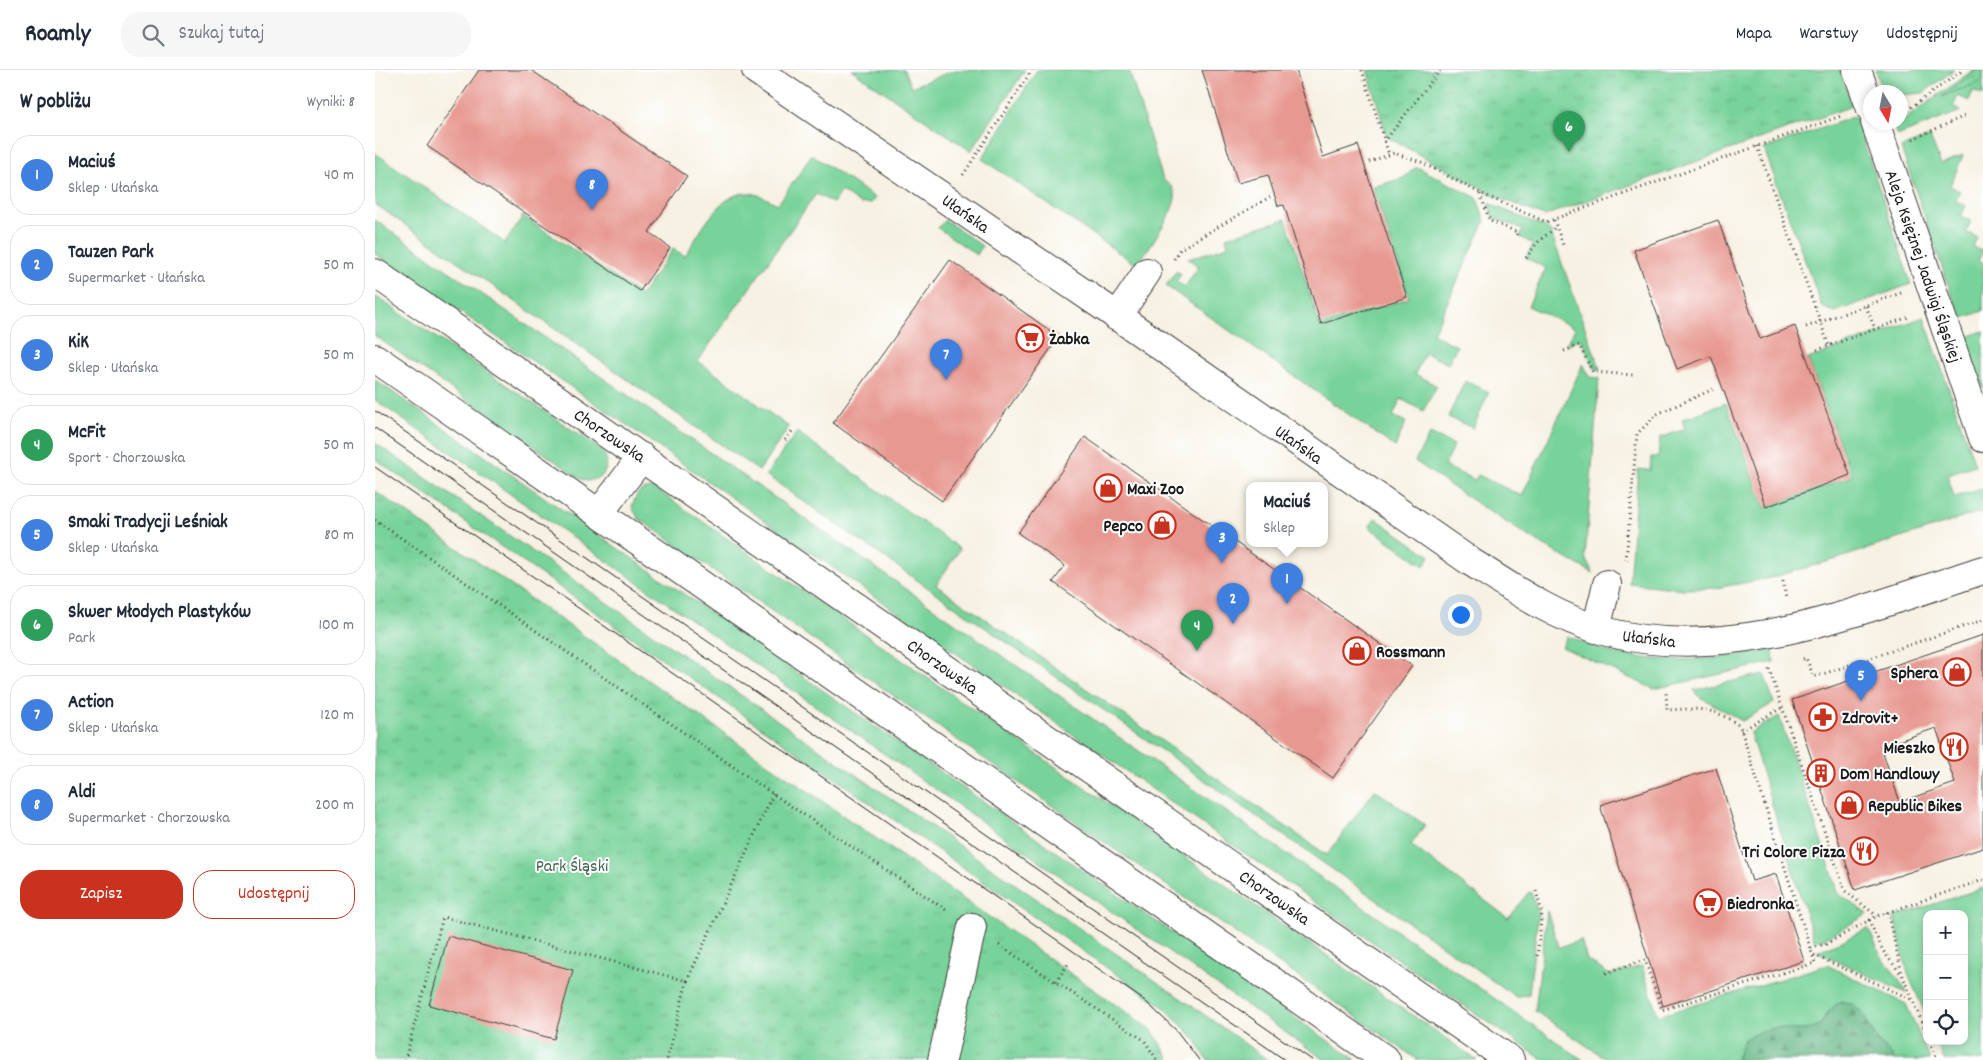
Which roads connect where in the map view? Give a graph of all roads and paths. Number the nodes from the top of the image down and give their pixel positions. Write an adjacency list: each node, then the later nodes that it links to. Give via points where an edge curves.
1 (756, 70): 29 (main road, Ułańska)
2 (1031, 70): 17 (path)
3 (1362, 70): 13 (path)
4 (1440, 70): 13 (path)
5 (1857, 70): 7 (main road, Aleja Księżnej Jadwigi Śląskiej)
6 (1963, 70): 8 (path)
7 (1863, 87)
8 (1908, 110)
9 (1863, 115): 14 (path)
10 (1967, 116): 12 (path)
11 (1878, 130): 27 (main road, Aleja Księżnej Jadwigi Śląskiej)
12 (1927, 134)
13 (1385, 142): 15 (path)
14 (1757, 146): 20 (path); 30 (path)
15 (1389, 155): 16 (path); 18 (path, via 1394,153 1421,162)
16 (1369, 162)
17 (961, 178)
18 (1480, 193): 20 (path, via 1546,222); 22 (path, via 1490,220 1517,232)
19 (1270, 197): 25 (path, via 1180,249)
20 (1554, 220): 21 (path)
21 (1556, 227): 23 (path); 24 (path, via 1537,243)
22 (1516, 236)
23 (1563, 244)
24 (1526, 258)
25 (1159, 269): 29 (main road)
26 (375, 273): 42 (main road, Chorzowska)
27 (1934, 295): 28 (path); 32 (path); 40 (main road, Aleja Księżnej Jadwigi Śląskiej)
28 (1866, 306): 30 (path); 32 (path)
29 (1117, 317): 49 (main road, Ułańska, via 1471,562 1531,600)
30 (1821, 322): 31 (path); 33 (path)
31 (1806, 327)
32 (1875, 329): 33 (path)
33 (1829, 346): 34 (path)
34 (1817, 350)
35 (1564, 351): 37 (path, via 1579,345 1593,372)
36 (375, 358): 43 (main road)
37 (1633, 375)
38 (1716, 388): 45 (path, via 1657,414 1637,434)
39 (793, 430): 41 (path)
40 (1983, 438)
41 (785, 440)
42 (642, 457): 43 (main road); 78 (main road, Chorzowska)
43 (600, 512): 77 (main road)
44 (375, 520): 55 (path)
45 (1625, 563)
46 (1983, 570): 49 (main road, Ułańska, via 1813,624 1730,639 1657,642)
47 (1607, 584): 49 (main road)
48 (1983, 620): 50 (path, via 1814,677 1806,658)
49 (1596, 629)
50 (1798, 660)
51 (1769, 669): 53 (path)
52 (1666, 691): 54 (path, via 1667,710 1699,708 1727,717 1740,726)
53 (1783, 707): 54 (path); 59 (path, via 1845,891)
54 (1741, 731): 62 (path)
55 (773, 794): 61 (path); 68 (path)
56 (1983, 880): 58 (path)
57 (1535, 891): 64 (path, via 1542,913)
58 (1887, 912): 59 (path); 67 (path)
59 (1877, 916): 60 (path)
60 (1869, 920): 62 (path, via 1826,944); 67 (path, via 1883,951)
61 (972, 927): 69 (path); 75 (main road)
62 (1811, 948): 63 (path)
63 (1813, 955): 66 (path, via 1815,963 1662,1010 1645,960); 70 (path)
64 (1537, 958)
65 (1069, 964): 69 (path)
66 (1606, 973)
67 (1903, 976): 70 (path)
68 (687, 981): 73 (path, via 443,917); 74 (path)
69 (1056, 983): 76 (path, via 1144,1040)
70 (1913, 1000): 71 (path)
71 (1923, 1024)
72 (1931, 1045): 79 (path)
73 (405, 1060)
74 (667, 1060)
75 (941, 1060)
76 (1157, 1060)
77 (1386, 1060)
78 (1510, 1060)
79 (1937, 1060)

